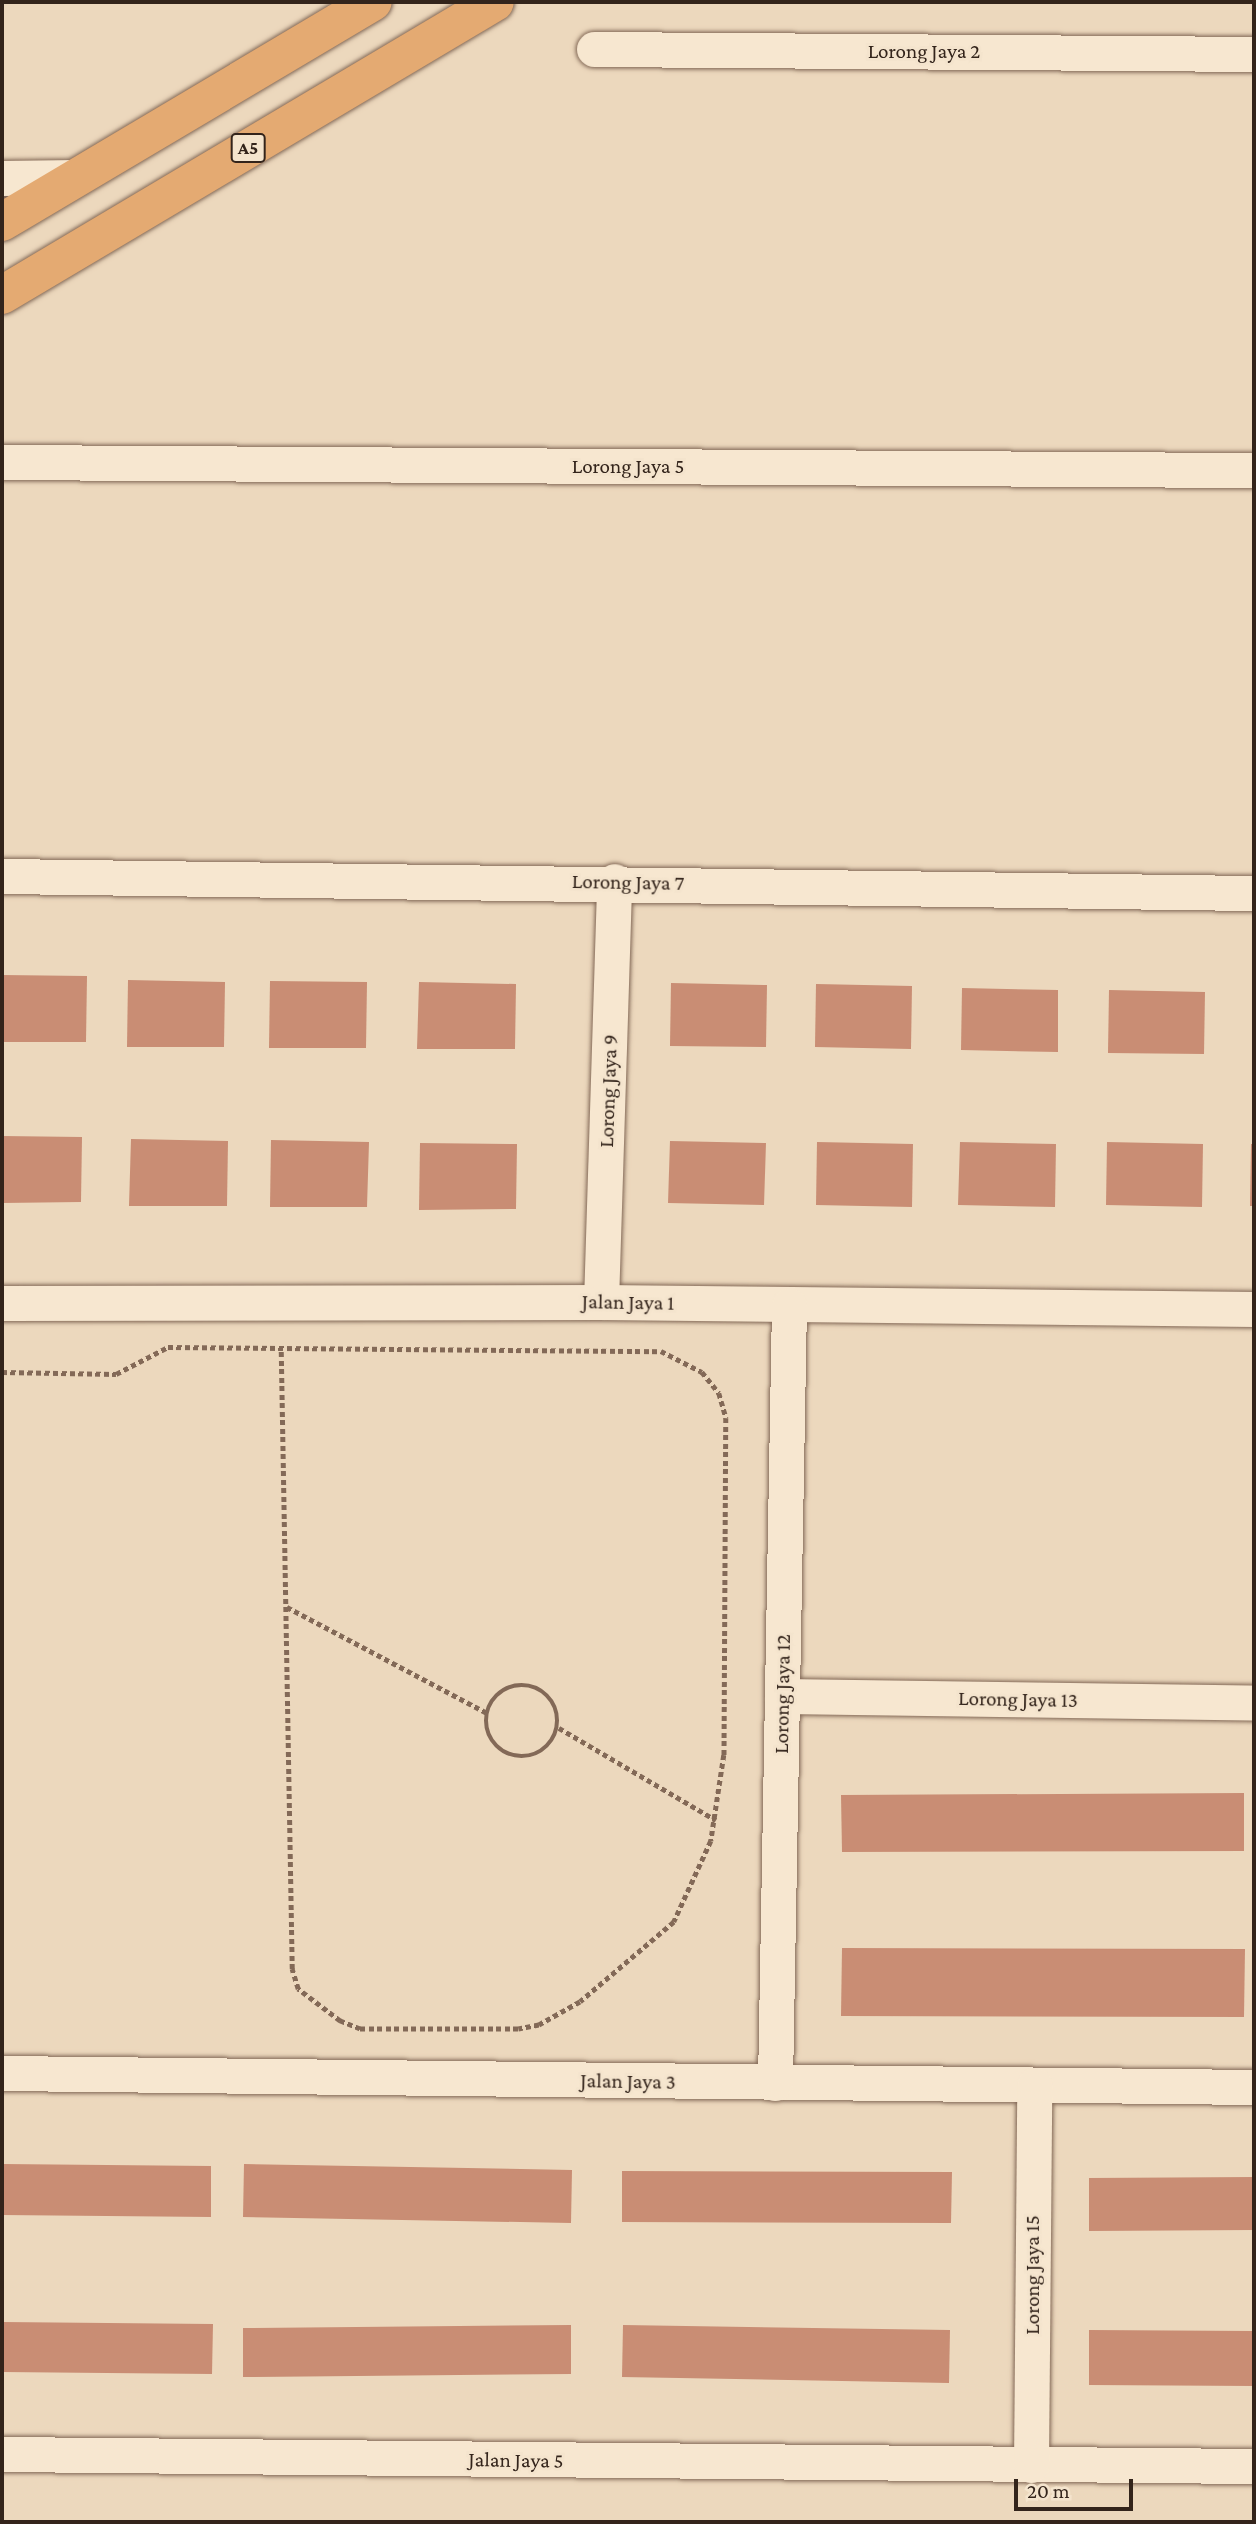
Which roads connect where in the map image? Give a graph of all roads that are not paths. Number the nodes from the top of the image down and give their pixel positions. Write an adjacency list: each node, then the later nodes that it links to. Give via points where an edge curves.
1 (373, 2): 5 (highway)
2 (495, 2): 8 (highway, A5)
3 (594, 49): 4 (street, Lorong Jaya 2)
4 (1254, 54)
5 (76, 177): 6 (street); 7 (highway)
6 (2, 178)
7 (2, 222)
8 (2, 295)
9 (2, 462): 10 (street, Lorong Jaya 5)
10 (1254, 470)
11 (2, 876): 12 (street, Lorong Jaya 7)
12 (614, 881): 13 (street, Lorong Jaya 7); 14 (street, Lorong Jaya 9)
13 (1254, 893)
14 (601, 1301): 15 (street, Jalan Jaya 1); 16 (street, Jalan Jaya 1)
15 (2, 1303)
16 (789, 1305): 17 (street, Jalan Jaya 1); 18 (street, Lorong Jaya 12)
17 (1254, 1309)
18 (782, 1696): 19 (street, Lorong Jaya 13); 21 (street, Lorong Jaya 12)
19 (1254, 1703)
20 (2, 2073): 21 (street, Jalan Jaya 3)
21 (775, 2083): 22 (street, Jalan Jaya 3)
22 (1034, 2085): 23 (street, Jalan Jaya 3); 25 (street, Lorong Jaya 15)
23 (1254, 2087)
24 (2, 2454): 25 (street, Jalan Jaya 5)
25 (1031, 2465): 26 (street, Jalan Jaya 5)
26 (1254, 2466)

